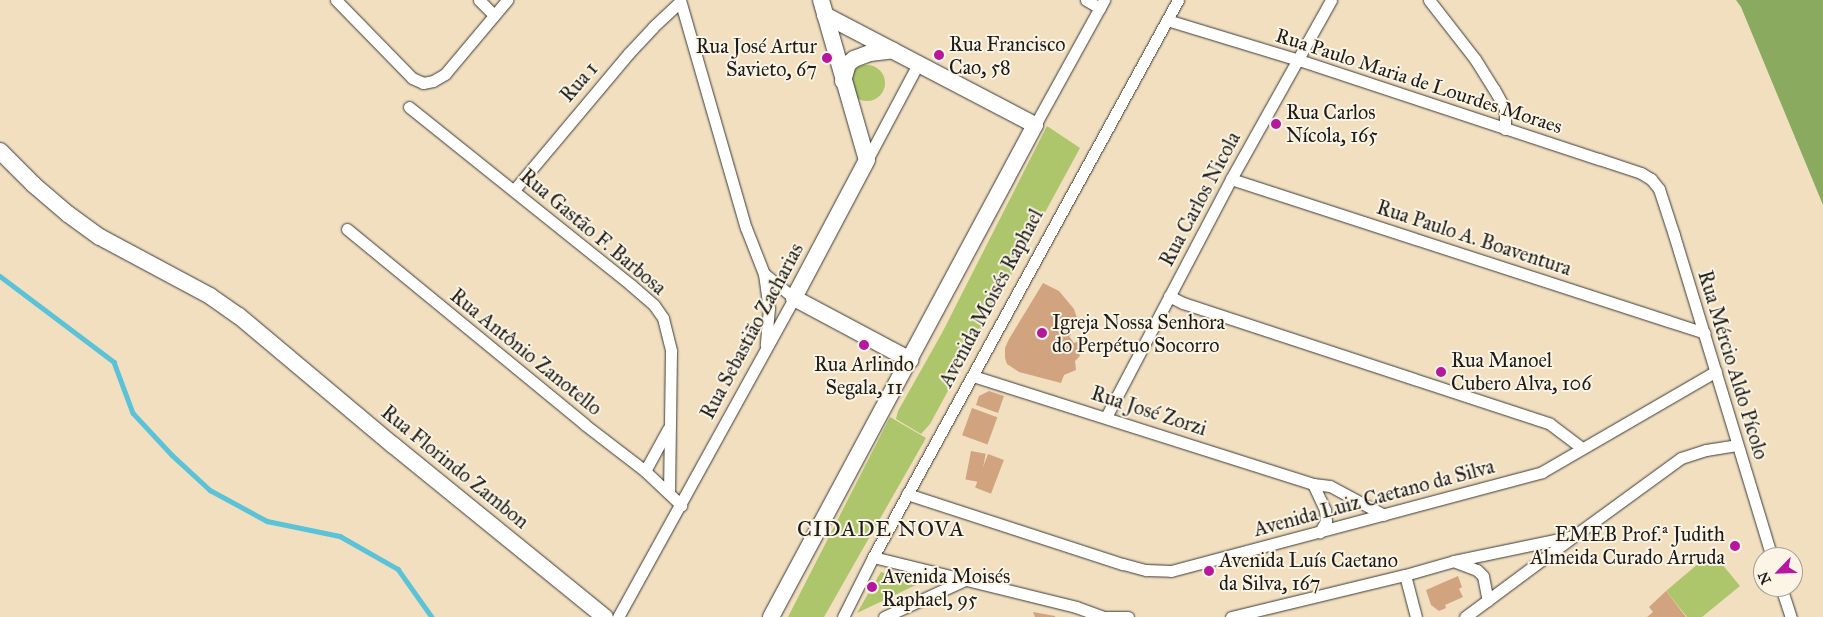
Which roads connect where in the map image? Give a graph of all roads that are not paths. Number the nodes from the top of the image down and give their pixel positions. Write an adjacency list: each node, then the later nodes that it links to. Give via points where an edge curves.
1 (336, 0): 11 (street, via 412,78 423,83 433,82 445,74)
2 (479, 0): 11 (street)
3 (507, 0): 11 (street)
4 (1086, 0): 9 (street)
5 (1178, 0): 12 (street, Avenida Moisés Raphael)
6 (1331, 0): 14 (street, Rua Carlos Nicola)
7 (1429, 0): 19 (street, via 1494,89 1505,110)
8 (680, 2): 24 (street, Rua 1, via 629,53); 26 (street, via 746,228)
9 (1102, 4): 18 (street)
10 (823, 7): 13 (street); 16 (street)
11 (494, 14)
12 (1167, 20): 14 (street, Rua Paulo Maria de Lourdes Moraes); 33 (street, Avenida Moisés Raphael)
13 (893, 50): 15 (street); 16 (street, via 854,59 847,67)
14 (1299, 60): 19 (street, Rua Paulo Maria de Lourdes Moraes); 22 (street, Rua Carlos Nicola)
15 (919, 62): 18 (street); 21 (street, Rua Sebastião Zacharias)
16 (843, 81): 21 (street)
17 (409, 107): 24 (street, Rua Gastão F. Barbosa)
18 (1035, 125): 31 (street)
19 (1505, 128): 23 (street, Rua Paulo Maria de Lourdes Moraes, via 1641,173)
20 (0, 151): 54 (street, Rua Florindo Zambon, via 26,178 100,237 210,296 280,348 393,445)
21 (866, 160): 28 (street, Rua Sebastião Zacharias)
22 (1231, 179): 27 (street, Rua Carlos Nicola); 29 (street, Rua Paulo A. Boaventura)
23 (1656, 184): 29 (street, Rua Mércio Aldo Pícolo)
24 (514, 190): 35 (street, Rua Gastão F. Barbosa, via 631,285 663,318 670,351)
25 (347, 229): 38 (street, Rua Antônio Zanotello)
26 (764, 274): 28 (street); 30 (street, via 769,316)
27 (1169, 296): 34 (street, Rua Carlos Nicola); 37 (street, via 1183,304 1550,424)
28 (794, 298): 30 (street, Rua Sebastião Zacharias); 31 (street)
29 (1705, 333): 32 (street, Rua Mércio Aldo Pícolo)
30 (766, 351): 42 (street, Rua Sebastião Zacharias)
31 (910, 360): 56 (street)
32 (1716, 371): 36 (street, Rua Mércio Aldo Pícolo); 37 (street, Avenida Luiz Caetano da Silva)
33 (973, 376): 34 (street, Rua José Zorzi); 41 (street, Avenida Moisés Raphael)
34 (1106, 417): 39 (street, Rua José Zorzi)
35 (668, 429): 38 (street); 40 (street, Rua Gastão F. Barbosa)
36 (1737, 445): 45 (street, via 1682,458); 46 (street, Rua Mércio Aldo Pícolo)
37 (1582, 448): 43 (street, Avenida Luiz Caetano da Silva, via 1524,479)
38 (645, 471): 40 (street, Rua Antônio Zanotello)
39 (1313, 484): 43 (street, Rua José Zorzi, via 1330,486); 44 (street, via 1325,510 1326,521)
40 (669, 491): 42 (street, Rua Antônio Zanotello)
41 (907, 494): 44 (street, Avenida Luiz Caetano da Silva, via 1146,570 1171,571); 47 (street, Avenida Moisés Raphael)
42 (681, 505): 55 (street, Rua Sebastião Zacharias)
43 (1384, 515): 44 (street, Avenida Luiz Caetano da Silva)
44 (1320, 532)
45 (1574, 536): 48 (street); 52 (street)
46 (1769, 547)
47 (873, 557): 50 (street); 57 (street, Avenida Moisés Raphael)
48 (1454, 561): 49 (street); 52 (street, via 1477,570 1483,576)
49 (1406, 575): 53 (street); 62 (street)
50 (965, 580): 58 (street); 59 (street)
51 (1785, 597): 64 (street)
52 (1488, 601): 63 (street)
53 (1275, 612): 61 (street)
54 (605, 617)
55 (618, 617)
56 (771, 617)
57 (843, 617)
58 (884, 617)
59 (1104, 617): 60 (street)
60 (1128, 617)
61 (1231, 617)
62 (1416, 617)
63 (1465, 617)
64 (1791, 617)

